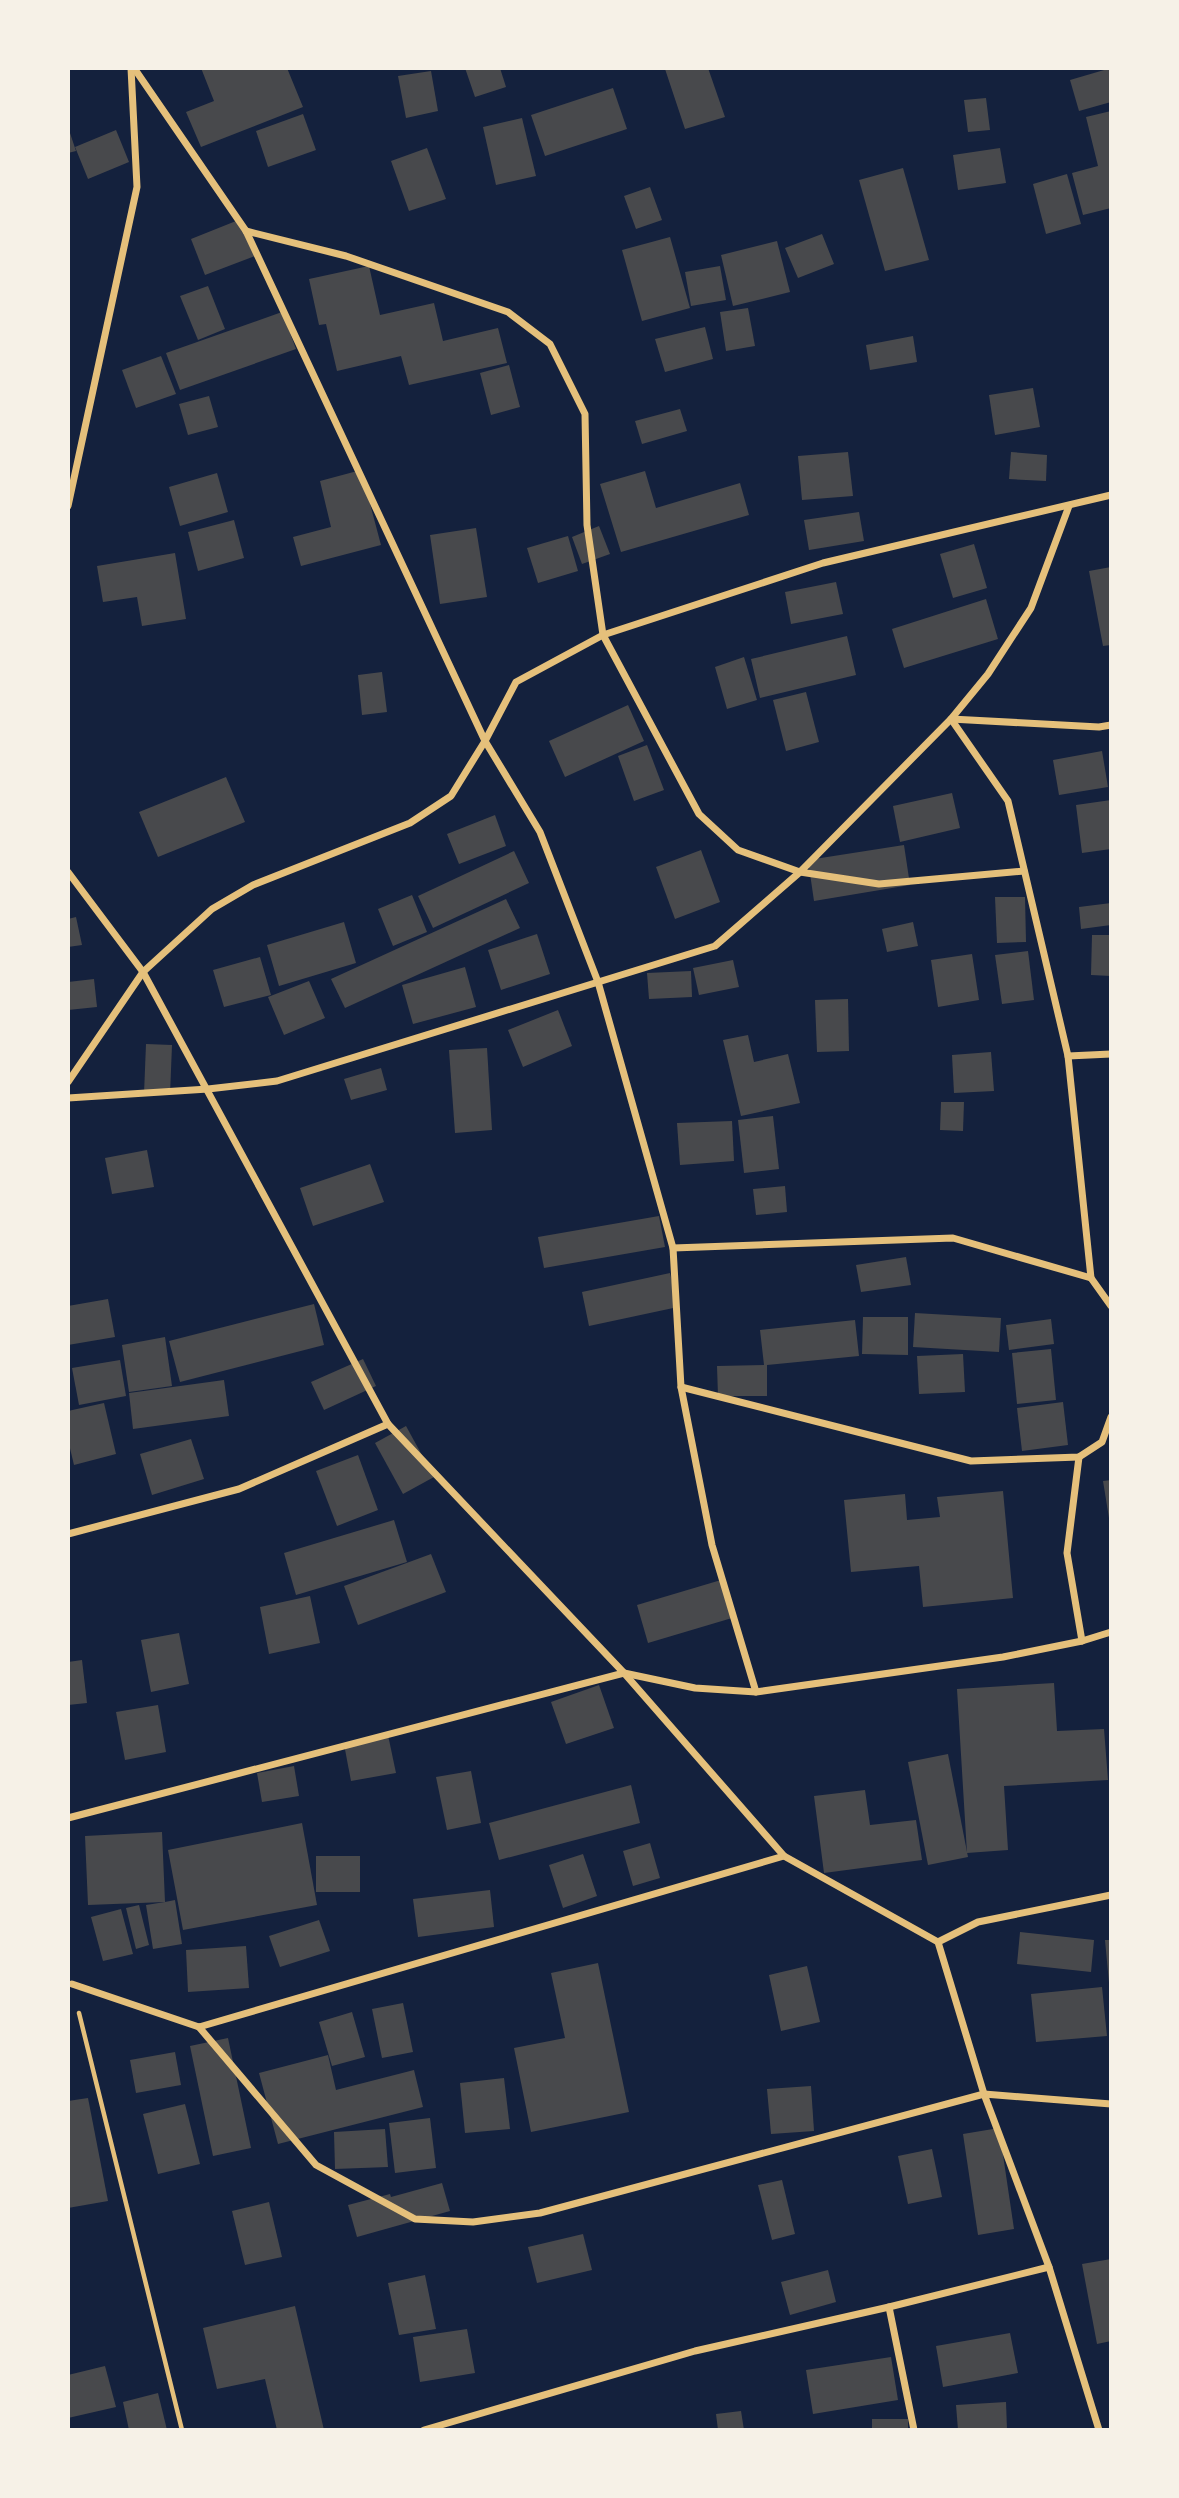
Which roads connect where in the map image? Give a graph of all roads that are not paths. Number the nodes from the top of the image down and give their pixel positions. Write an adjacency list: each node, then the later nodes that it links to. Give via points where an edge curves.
1 (132, 68): 2 (street); 4 (street, via 137,187)
2 (246, 231): 6 (street, via 346,256 508,312 550,344 585,414 587,525); 9 (street)
3 (1111, 495): 5 (street)
4 (68, 506)
5 (1069, 506): 6 (street, via 823,563); 7 (street, via 1031,608 988,674)
6 (603, 635): 9 (street, via 516,682); 12 (street, via 699,814 738,850)
7 (951, 719): 8 (street); 10 (street, via 1008,801); 12 (street)
8 (1111, 725)
9 (485, 741): 13 (street, via 451,796 410,823 253,885 212,909); 14 (street, via 540,832)
10 (1024, 870): 12 (street, via 879,884); 16 (street)
11 (68, 872): 13 (street)
12 (800, 872): 14 (street, via 715,946)
13 (143, 972): 17 (street); 18 (street)
14 (598, 982): 18 (street, via 277,1081); 20 (street)
15 (1111, 1054): 16 (street)
16 (1068, 1056): 21 (street)
17 (68, 1082)
18 (208, 1089): 19 (street); 25 (street)
19 (68, 1098)
20 (673, 1248): 21 (street, via 953,1238); 23 (street)
21 (1091, 1278): 22 (street)
22 (1111, 1306)
23 (681, 1387): 26 (street, via 971,1461); 31 (street, via 712,1545)
24 (1111, 1417): 26 (street, via 1102,1442)
25 (388, 1424): 27 (street, via 239,1489); 30 (street)
26 (1079, 1457): 29 (street, via 1067,1553)
27 (68, 1534)
28 (1111, 1632): 29 (street)
29 (1082, 1641): 31 (street, via 1003,1657)
30 (624, 1673): 31 (street, via 695,1688); 32 (street); 33 (street)
31 (756, 1692)
32 (68, 1818)
33 (784, 1856): 35 (street); 37 (street)
34 (1111, 1895): 35 (street, via 978,1922)
35 (938, 1942): 38 (street)
36 (72, 1984): 37 (street)
37 (200, 2027): 38 (street, via 316,2165 415,2219 473,2222 540,2213)
38 (984, 2094): 39 (street); 40 (street)
39 (1111, 2105)
40 (1049, 2267): 41 (street); 44 (street)
41 (889, 2307): 42 (street, via 695,2351); 43 (street)
42 (424, 2430)
43 (914, 2430)
44 (1099, 2430)

